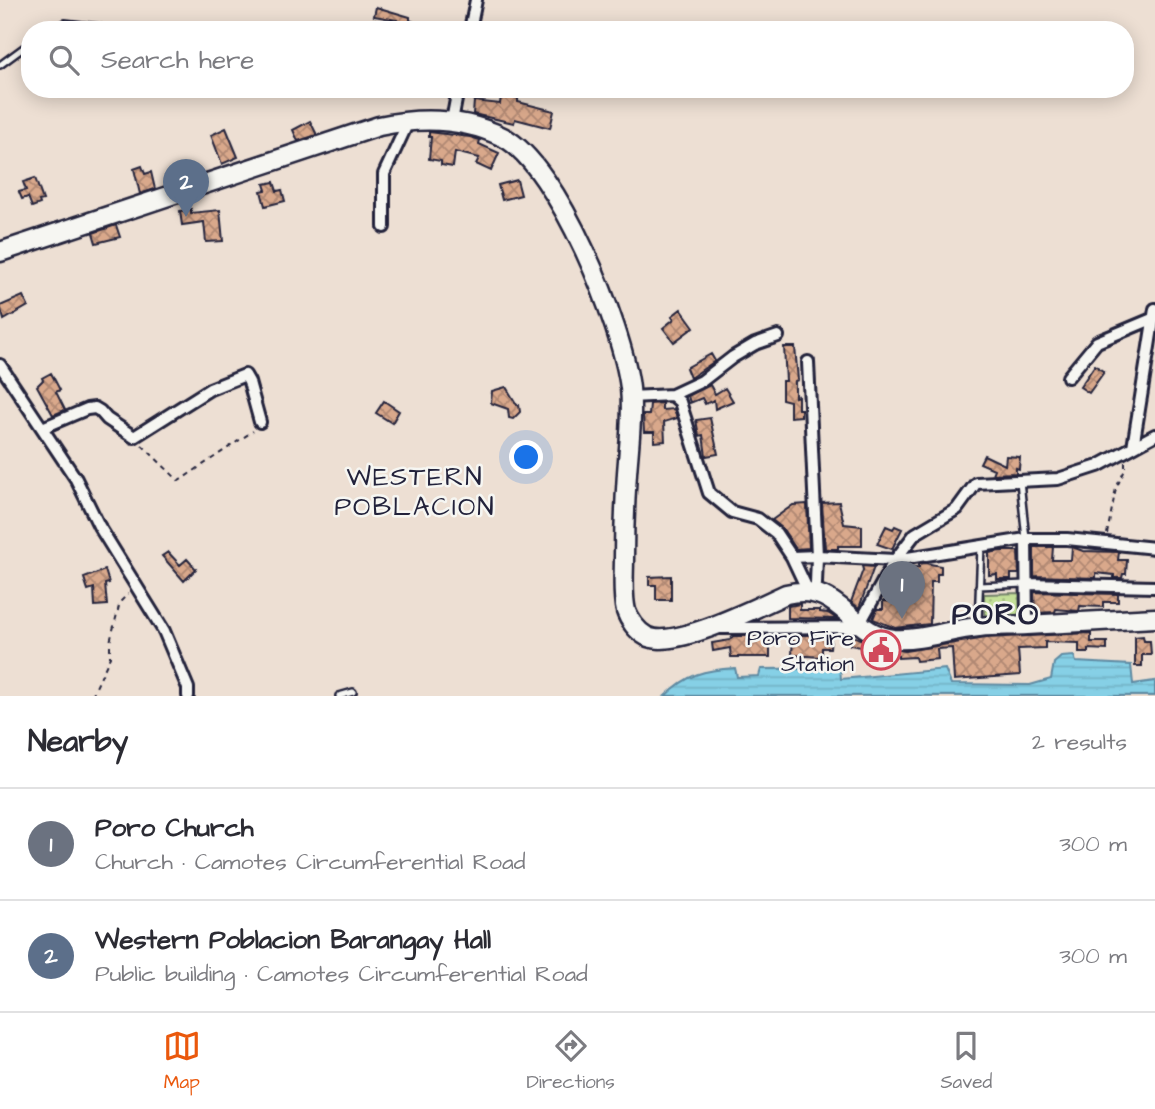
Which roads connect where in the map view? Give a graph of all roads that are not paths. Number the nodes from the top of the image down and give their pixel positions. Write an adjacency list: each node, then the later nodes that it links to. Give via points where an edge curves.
1 (476, 0): 2 (street)
2 (472, 21)
3 (21, 50): 4 (lane)
4 (0, 65)
5 (456, 98): 7 (street)
6 (409, 120): 7 (main road); 8 (street, via 384,174); 9 (main road, via 379,126)
7 (452, 121): 16 (main road, via 504,138 534,162 601,287 616,327)
8 (384, 227)
9 (0, 252)
10 (1154, 314): 14 (street, via 1097,342); 20 (street)
11 (778, 336): 15 (street, via 755,344 702,381)
12 (808, 362): 25 (street)
13 (0, 365): 18 (street)
14 (1068, 377)
15 (672, 395): 16 (street); 26 (street, via 680,402 709,493 732,512 758,519 776,533)
16 (631, 397): 36 (main road, via 625,518 629,619 654,638 684,636)
17 (260, 422): 18 (street, via 245,375 210,388 134,437 95,408)
18 (42, 428): 38 (street, via 164,631)
19 (1155, 435): 20 (street)
20 (1130, 449): 21 (street, via 1058,479)
21 (1020, 481): 22 (lane); 27 (street, via 976,483 957,509 915,534)
22 (1026, 539): 23 (street); 24 (street); 28 (street)
23 (981, 545): 27 (street); 29 (lane)
24 (1155, 548)
25 (817, 556): 26 (street); 27 (street); 31 (street, via 816,584)
26 (793, 557): 31 (street)
27 (895, 560): 33 (street)
28 (1027, 584): 29 (lane); 30 (street); 34 (street)
29 (979, 586): 35 (lane)
30 (1155, 587)
31 (810, 591): 33 (main road, via 828,598); 36 (main road, via 786,594)
32 (1155, 618): 34 (main road)
33 (862, 625): 35 (main road, via 882,637 903,639); 36 (street)
34 (1027, 625): 35 (main road)
35 (978, 627)
36 (707, 628)
37 (354, 692): 39 (lane)
38 (188, 696)
39 (338, 696)

